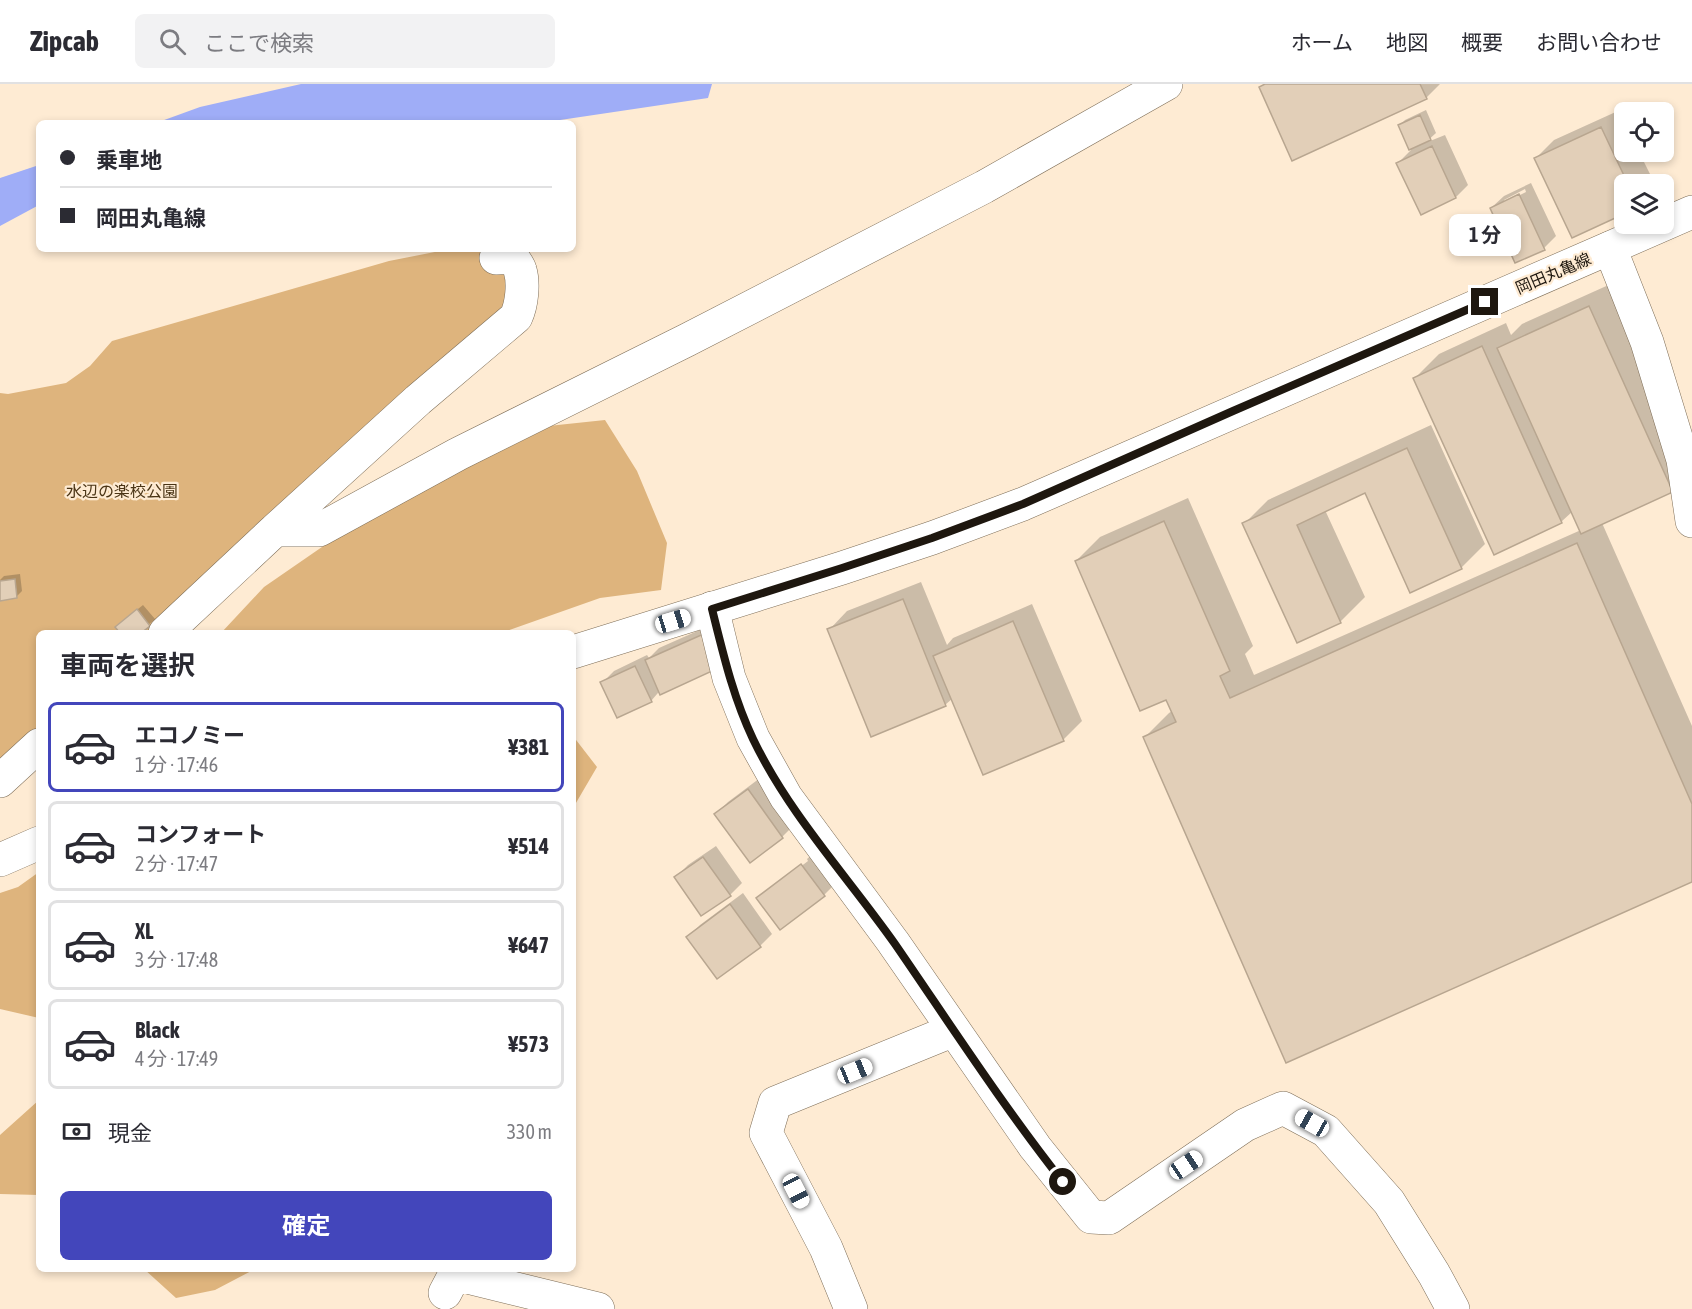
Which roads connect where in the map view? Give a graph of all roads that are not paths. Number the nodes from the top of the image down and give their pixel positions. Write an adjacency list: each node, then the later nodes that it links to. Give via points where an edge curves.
1 (1166, 84): 7 (street, via 984,187 458,454 319,530)
2 (1692, 212): 3 (street, 岡田丸亀線)
3 (1610, 248): 5 (street); 8 (street, 岡田丸亀線, via 1023,504 932,538)
4 (496, 258): 7 (street, via 512,257 520,269 522,282 516,317)
5 (1688, 464): 6 (street)
6 (1692, 521)
7 (275, 530): 9 (street)
8 (712, 609): 10 (street, 岡田丸亀線); 15 (street, via 729,678 753,738 786,797)
9 (168, 630)
10 (576, 651)
11 (36, 748): 12 (street)
12 (0, 781)
13 (36, 844): 14 (street)
14 (0, 860)
15 (954, 1030): 18 (street, via 775,1103 766,1133 826,1248); 19 (street, via 1035,1147 1091,1217 1108,1218 1245,1125 1283,1107 1326,1131 1389,1202)
16 (445, 1293): 17 (street, via 455,1274)
17 (598, 1309)
18 (851, 1309)
19 (1453, 1309)

